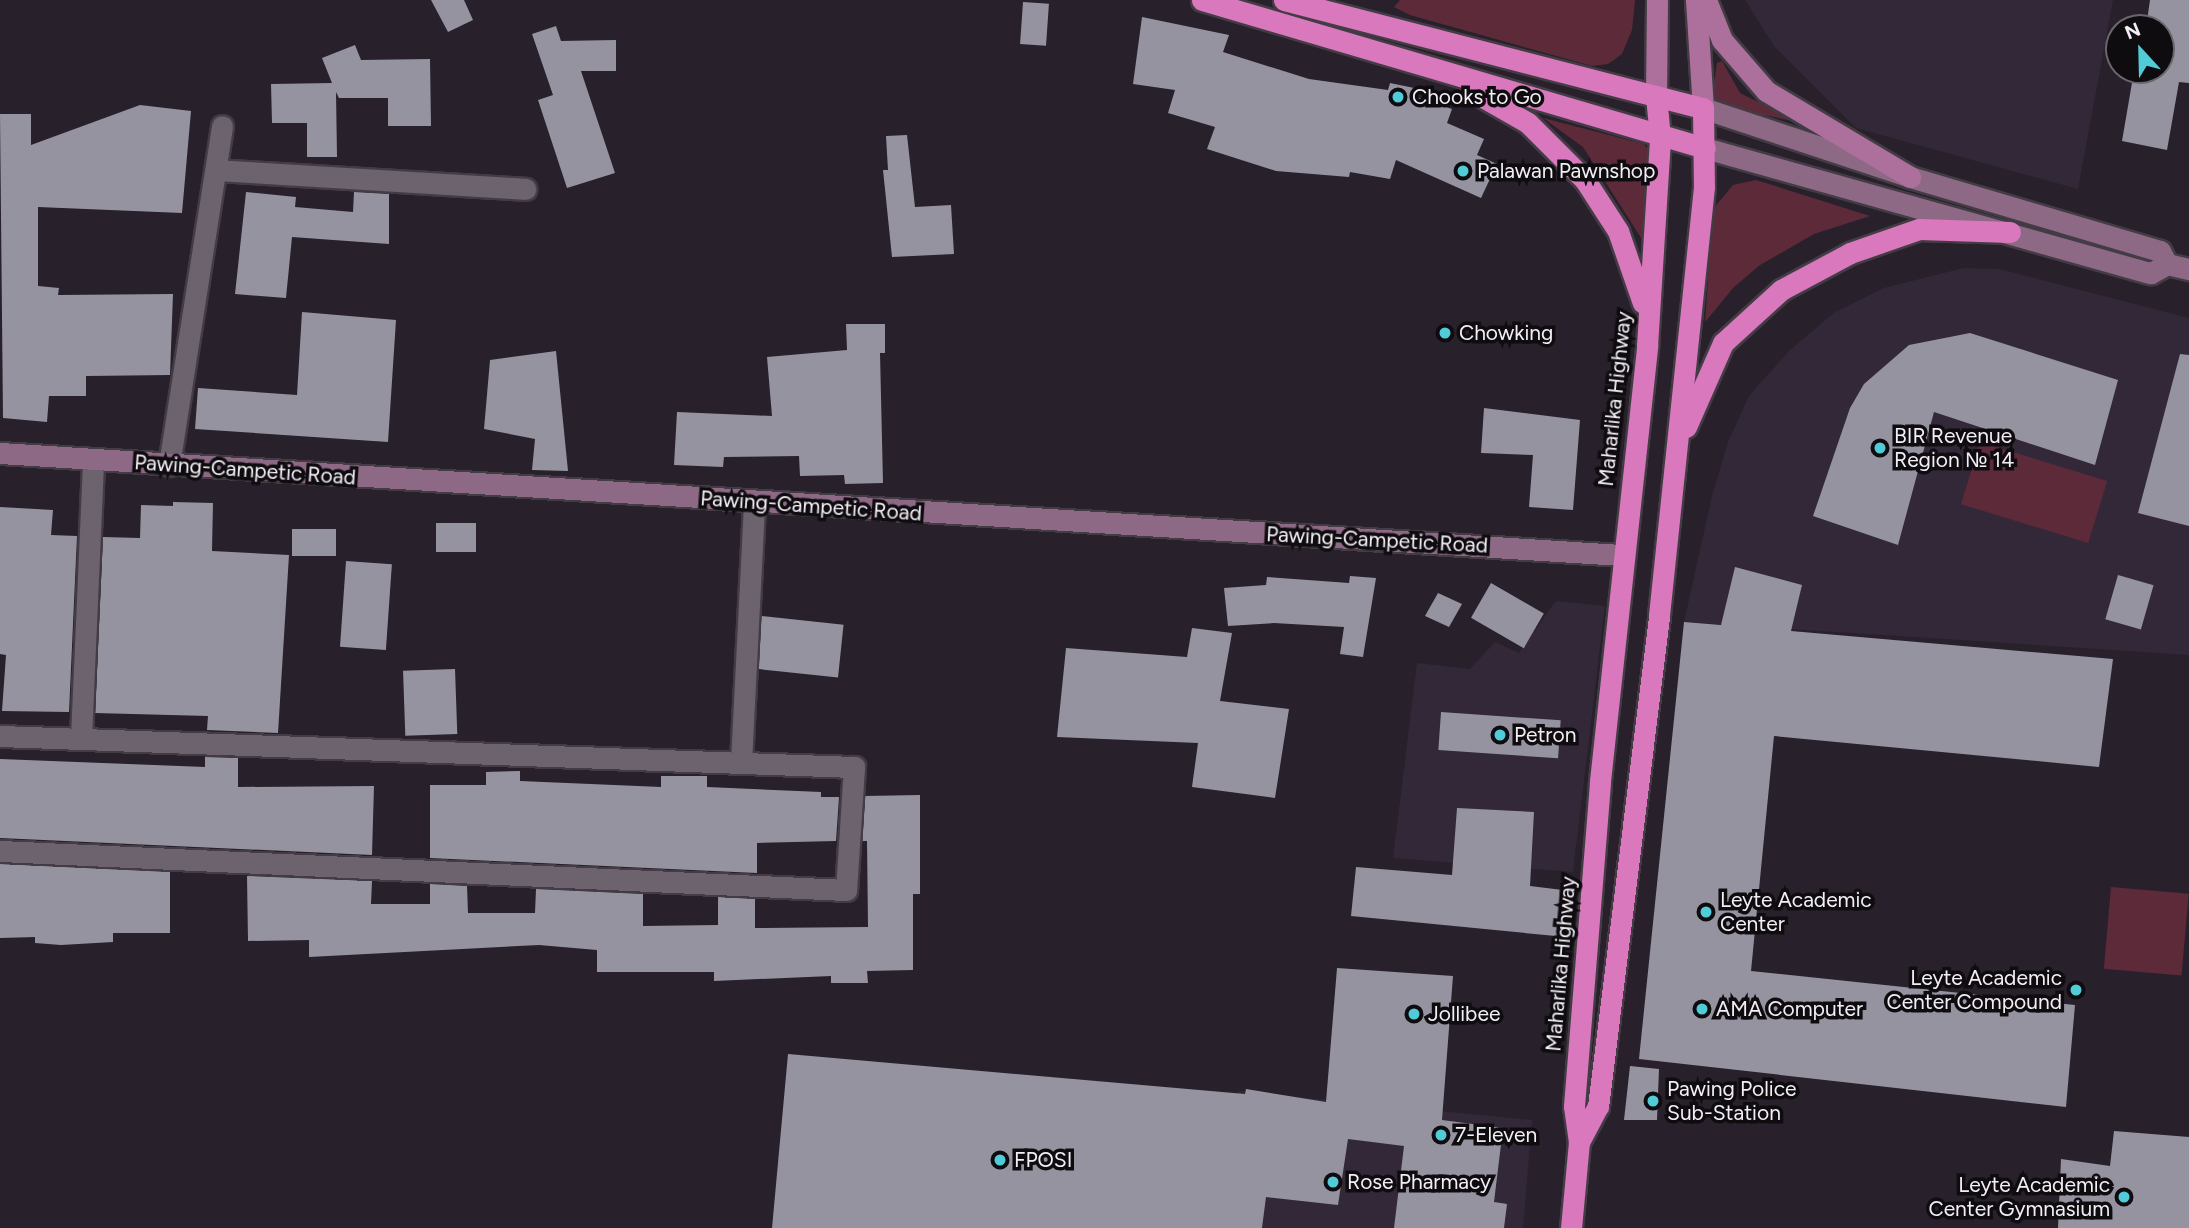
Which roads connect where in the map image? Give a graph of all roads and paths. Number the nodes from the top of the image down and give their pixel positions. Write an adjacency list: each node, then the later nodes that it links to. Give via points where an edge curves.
1 (1202, 0): 6 (highway)
2 (1657, 0): 7 (main road)
3 (1696, 0): 8 (main road)
4 (1706, 0): 13 (main road, via 1722,40 1766,91)
5 (1297, 1): 7 (highway)
6 (1443, 74): 10 (highway); 18 (highway, via 1528,123 1585,180 1618,231 1641,289)
7 (1656, 96): 8 (highway); 10 (highway, Maharlika Highway)
8 (1703, 108): 11 (highway, Maharlika Highway); 13 (street)
9 (222, 126): 12 (street)
10 (1660, 137): 11 (highway); 18 (highway, Maharlika Highway)
11 (1705, 148): 15 (street); 19 (highway, Maharlika Highway)
12 (216, 170): 14 (street); 22 (street)
13 (1910, 177): 16 (street, via 2160,251)
14 (525, 188)
15 (2010, 232): 16 (street, via 2151,273); 19 (highway, via 1919,229 1850,253 1781,290 1723,343)
16 (2167, 264): 17 (street)
17 (2189, 269)
18 (1647, 346): 24 (highway, Maharlika Highway)
19 (1680, 442): 29 (highway, Maharlika Highway, via 1598,1106)
20 (0, 453): 21 (street, Pawing-Campetic Road)
21 (93, 460): 22 (street, Pawing-Campetic Road); 26 (street)
22 (169, 465): 23 (street, Pawing-Campetic Road)
23 (754, 502): 24 (street, Pawing-Campetic Road); 27 (street)
24 (1622, 555): 29 (highway, Maharlika Highway, via 1574,1106)
25 (0, 736): 26 (street)
26 (81, 738): 27 (street)
27 (741, 762): 28 (street, via 854,767 846,890)
28 (0, 851)
29 (1579, 1142): 30 (highway, Maharlika Highway)
30 (1571, 1228)

